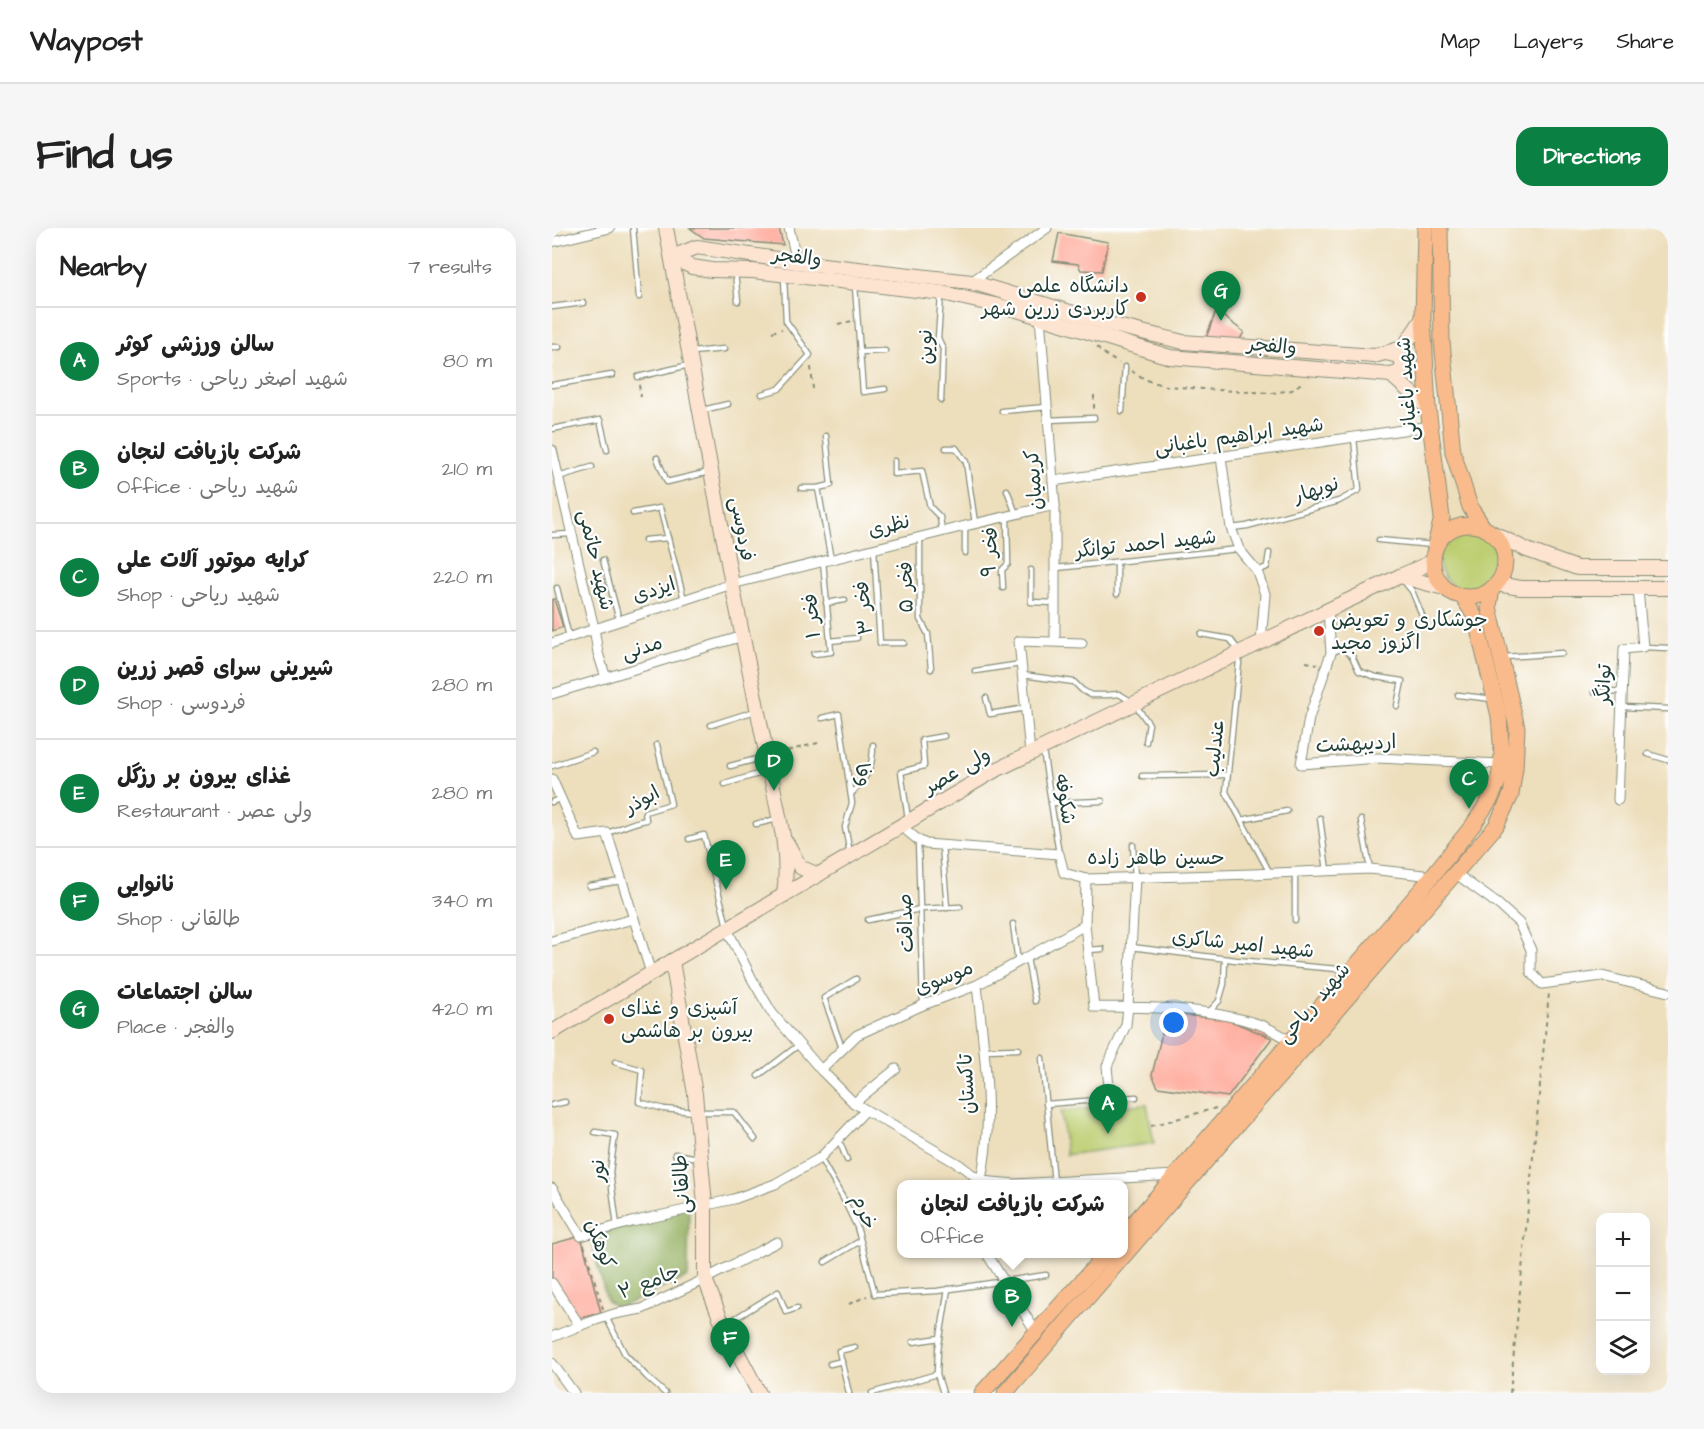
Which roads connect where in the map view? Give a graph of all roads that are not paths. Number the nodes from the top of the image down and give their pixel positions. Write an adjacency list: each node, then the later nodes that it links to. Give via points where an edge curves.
1 (610, 228): 8 (street)
2 (633, 228): 16 (lane)
3 (666, 228): 9 (street, فردوسی)
4 (789, 228): 10 (street)
5 (1047, 228): 13 (street)
6 (1425, 228): 21 (main road, شهید باغبانی)
7 (1440, 228): 68 (main road, شهید باغبانی, via 1442,342 1453,452 1470,507)
8 (552, 242)
9 (672, 257): 10 (street, والفجر, via 697,247); 11 (street, والفجر, via 692,267); 28 (street, فردوسی)
10 (796, 262): 13 (street, والفجر)
11 (735, 271): 12 (street, والفجر); 17 (lane)
12 (784, 274): 14 (street, والفجر); 35 (lane, via 786,321 810,355 778,389)
13 (971, 282): 27 (street, والفجر, via 1183,342 1374,356)
14 (854, 283): 15 (street, والفجر); 26 (lane)
15 (942, 293): 20 (street, والفجر); 36 (lane, نوین, via 938,338 943,349)
16 (639, 297)
17 (738, 301)
18 (583, 303): 19 (lane)
19 (552, 307)
20 (1040, 317): 31 (street, والفجر, via 1170,357); 38 (street, کریمیان)
21 (1423, 318): 27 (street, والفجر, via 1403,348); 39 (main road, شهید باغبانی)
22 (559, 346): 23 (lane)
23 (552, 347)
24 (724, 348): 28 (lane)
25 (885, 351): 26 (lane)
26 (860, 352): 34 (lane, via 863,392)
27 (1386, 353): 31 (street, via 1403,361 1401,372)
28 (690, 358): 32 (lane); 40 (street, فردوسی)
29 (1125, 367): 42 (lane)
30 (612, 375): 33 (lane)
31 (1391, 375): 39 (street)
32 (638, 377)
33 (552, 386)
34 (885, 389)
35 (762, 394)
36 (940, 400)
37 (728, 404): 40 (lane)
38 (1047, 408): 41 (lane); 44 (street, کریمیان)
39 (1428, 408): 45 (main road, شهید باغبانی)
40 (700, 411): 56 (street, فردوسی)
41 (1002, 411)
42 (1122, 411)
43 (1094, 418): 44 (lane)
44 (1048, 420): 58 (street, کریمیان)
45 (1430, 426): 48 (street, شهید ابراهیم باغبانی); 76 (main road, شهید باغبانی, via 1442,518)
46 (552, 429): 51 (lane, via 600,420)
47 (826, 436): 60 (lane, via 831,486)
48 (1354, 437): 52 (street, شهید ابراهیم باغبانی); 67 (lane, نوبهار, via 1359,490 1339,501)
49 (946, 448): 65 (lane, via 957,448 966,462)
50 (552, 450): 57 (street, شهید حاتمی)
51 (607, 450)
52 (1221, 457): 58 (street, شهید ابراهیم باغبانی); 67 (street)
53 (657, 458): 56 (lane, via 667,482)
54 (894, 461): 69 (lane, via 894,474 922,471 930,507 940,518)
55 (592, 467): 57 (lane)
56 (711, 471): 90 (street, فردوسی)
57 (558, 477): 70 (street, شهید حاتمی)
58 (1053, 481): 62 (street, کریمیان)
59 (801, 488): 60 (lane)
60 (818, 488): 82 (lane, فخر ۱)
61 (1007, 490): 64 (lane, فخر ۹)
62 (1055, 505): 64 (street, نظری); 85 (street, کریمیان)
63 (633, 513): 73 (lane, via 660,508)
64 (1012, 515): 65 (street, نظری); 93 (lane, فخر ۹, via 1008,564 1002,570)
65 (975, 524): 66 (street, نظری)
66 (965, 526): 69 (street, نظری); 79 (lane)
67 (1231, 528): 78 (street)
68 (1488, 530): 76 (main road, via 1461,525 1450,529); 86 (street, via 1527,550 1577,568); 91 (main road, via 1504,552 1503,575)
69 (942, 532): 72 (street, نظری)
70 (571, 534): 71 (lane); 106 (street, شهید حاتمی)
71 (552, 535)
72 (920, 537): 77 (street, نظری); 125 (lane, فخر ۵, via 920,619 928,634)
73 (668, 538): 74 (lane); 99 (lane)
74 (645, 540)
75 (1379, 540): 76 (lane)
76 (1435, 545): 84 (main road)
77 (874, 549): 82 (street, نظری); 115 (lane, فخر ۳, via 880,643)
78 (1239, 549): 83 (lane, شهید احمد توانگر); 88 (street)
79 (965, 553)
80 (1269, 553): 88 (lane, via 1267,567)
81 (603, 560): 104 (lane)
82 (827, 560): 90 (street, نظری); 101 (lane, فخر ۱)
83 (1117, 562): 85 (lane, شهید احمد توانگر); 97 (lane)
84 (1432, 562): 89 (street, ولی عصر); 94 (main road)
85 (1056, 568): 102 (street, کریمیان)
86 (1668, 568)
87 (1031, 570): 102 (lane, via 1031,602)
88 (1257, 571): 113 (street, via 1265,594)
89 (1400, 576): 94 (street); 103 (street, ولی عصر); 105 (lane, via 1412,591)
90 (732, 584): 99 (street, ایزدی); 108 (street, فردوسی)
91 (1494, 586): 95 (street); 98 (main road, via 1484,594); 123 (main road, شهید ریاحی, via 1489,607)
92 (557, 588): 109 (lane)
93 (1003, 588)
94 (1444, 588): 98 (main road)
95 (1638, 588): 96 (street); 117 (street)
96 (1668, 588)
97 (1117, 594)
98 (1463, 597): 134 (main road, شهید ریاحی, via 1475,617)
99 (684, 599): 104 (street, ایزدی)
100 (845, 600): 101 (lane)
101 (826, 603): 111 (lane, فخر ۱)
102 (1055, 603): 112 (street, کریمیان)
103 (1328, 610): 113 (street, ولی عصر); 120 (street, اردیبهشت)
104 (619, 620): 106 (street, ایزدی)
105 (1424, 620)
106 (594, 628): 109 (street, ایزدی); 128 (street, شهید حاتمی)
107 (1201, 634): 119 (lane, via 1230,639)
108 (743, 636): 128 (street, مدنی); 140 (street, فردوسی)
109 (569, 637): 114 (street, ایزدی)
110 (857, 638): 111 (lane)
111 (830, 641): 122 (lane, فخر ۱, via 831,652)
112 (1055, 641): 116 (street); 124 (street, via 1019,641)
113 (1261, 642): 119 (street, ولی عصر)
114 (552, 643)
115 (904, 643)
116 (1082, 643)
117 (1643, 647): 118 (lane); 129 (street, توانگر, via 1624,649)
118 (1668, 648)
119 (1240, 652): 135 (street, ولی عصر); 156 (lane, عندلیب)
120 (1332, 653): 136 (lane, via 1342,648 1352,656 1359,670 1402,681); 152 (street, اردیبهشت, via 1309,718 1301,764 1378,758)
121 (1562, 653): 123 (lane)
122 (814, 654)
123 (1500, 657): 184 (main road, شهید ریاحی, via 1517,728 1511,795 1496,826)
124 (1021, 664): 126 (lane); 127 (street)
125 (931, 669)
126 (975, 671)
127 (1023, 675): 135 (lane, via 1074,682 1091,695 1119,694); 138 (street)
128 (606, 678): 131 (street, مدنی)
129 (1622, 691): 130 (lane); 137 (street, توانگر)
130 (1594, 692)
131 (552, 694)
132 (1458, 695): 134 (lane)
133 (986, 698): 138 (lane, via 990,714)
134 (1496, 699): 152 (main road, شهید ریاحی)
135 (1134, 703): 144 (lane, via 1149,724); 147 (street, ولی عصر)
136 (1397, 706)
137 (1621, 707): 139 (lane); 162 (street, توانگر)
138 (1026, 708): 147 (street)
139 (1668, 709)
140 (758, 710): 142 (lane); 150 (street, فردوسی)
141 (822, 718): 160 (lane, وفا, via 838,714)
142 (711, 725)
143 (944, 736): 171 (lane, via 922,740 924,766 901,772)
144 (1146, 742)
145 (657, 745): 172 (lane, ابوذر, via 671,804 645,812 646,819)
146 (873, 745): 160 (lane, via 871,769)
147 (1036, 750): 164 (lane, شکوفه); 171 (street, ولی عصر)
148 (593, 752): 153 (lane)
149 (1648, 754): 151 (lane)
150 (767, 756): 154 (lane); 155 (street, فردوسی)
151 (1668, 760)
152 (1500, 764): 186 (main road, شهید ریاحی, via 1491,798)
153 (552, 766)
154 (730, 766)
155 (770, 771): 159 (lane); 166 (street, فردوسی)
156 (1227, 775): 157 (lane); 168 (lane, عندلیب, via 1226,792)
157 (1142, 776)
158 (552, 779): 161 (street)
159 (725, 784)
160 (851, 794): 179 (lane, وفا, via 846,827)
161 (556, 800): 172 (street, via 578,837)
162 (1618, 800)
163 (1102, 801): 164 (lane)
164 (1051, 803): 178 (lane, شکوفه)
165 (1287, 811): 168 (lane)
166 (780, 818): 170 (lane); 173 (street, فردوسی)
167 (1320, 818): 181 (lane)
168 (1241, 820): 183 (lane, عندلیب)
169 (1361, 820): 180 (lane)
170 (756, 824)
171 (905, 824): 175 (street, حسین طاهر زاده); 179 (street, ولی عصر)
172 (607, 833): 189 (street)
173 (783, 836): 185 (street, فردوسی, via 800,867); 191 (street, فردوسی, via 787,862)
174 (689, 839): 200 (lane, via 705,835)
175 (918, 840): 176 (street, حسین طاهر زاده); 194 (lane, صداقت)
176 (942, 845): 178 (street, حسین طاهر زاده); 193 (lane)
177 (1133, 845): 187 (lane)
178 (1059, 854): 188 (street, حسین طاهر زاده, via 1064,873)
179 (850, 856): 185 (street, ولی عصر)
180 (1370, 869): 181 (street, حسین طاهر زاده); 186 (street, حسین طاهر زاده)
181 (1326, 871): 182 (street, حسین طاهر زاده)
182 (1295, 872): 183 (street, حسین طاهر زاده); 197 (lane)
183 (1270, 873): 187 (street, حسین طاهر زاده)
184 (1455, 873): 212 (street, via 1519,923 1531,950 1531,972 1542,984 1602,976); 254 (main road, شهید ریاحی)
185 (818, 875): 191 (street, ولی عصر)
186 (1432, 876): 208 (main road, شهید ریاحی)
187 (1135, 878): 188 (street, حسین طاهر زاده); 202 (street)
188 (1086, 879): 199 (street)
189 (621, 881): 190 (lane); 195 (street)
190 (589, 886)
191 (783, 895): 200 (street, ولی عصر)
192 (960, 907): 193 (lane)
193 (947, 908): 194 (lane)
194 (920, 909): 196 (lane); 214 (lane, صداقت)
195 (633, 919): 201 (street); 209 (street)
196 (868, 920)
197 (1295, 920)
198 (1013, 924): 207 (lane)
199 (1085, 925): 204 (street); 207 (street, موسوی)
200 (727, 929): 206 (street, ولی عصر); 219 (street, via 772,1013)
201 (552, 941)
202 (1131, 947): 205 (lane, شهید امیر شاکری); 215 (street)
203 (1102, 949): 204 (lane)
204 (1088, 950): 215 (street, via 1094,1007)
205 (1225, 959): 208 (lane, شهید امیر شاکری); 216 (lane, via 1219,1001)
206 (672, 961): 209 (street, ولی عصر); 235 (street, طالقانی)
207 (1022, 961): 211 (street, موسوی); 213 (lane)
208 (1352, 970): 218 (main road, شهید ریاحی)
209 (651, 973): 217 (street, ولی عصر)
210 (856, 979): 220 (lane, via 824,998)
211 (977, 985): 214 (street, موسوی); 222 (street, تاکستان)
212 (1668, 992)
213 (1035, 1001)
214 (923, 1005): 220 (street, موسوی, via 857,1035)
215 (1128, 1007): 216 (street); 229 (street, via 1126,1025 1107,1066)
216 (1208, 1013): 218 (street, via 1260,1025)
217 (552, 1032)
218 (1291, 1041): 243 (main road, شهید ریاحی)
219 (800, 1044): 226 (street); 227 (lane)
220 (842, 1048): 226 (street, موسوی)
221 (1018, 1048): 222 (lane)
222 (983, 1050): 245 (street, تاکستان, via 988,1138)
223 (1042, 1058): 232 (lane)
224 (615, 1062): 235 (lane, via 642,1070 639,1102)
225 (896, 1069): 231 (street)
226 (821, 1070): 231 (street)
227 (758, 1076)
228 (1136, 1097): 229 (lane)
229 (1110, 1098): 232 (lane)
230 (565, 1102): 233 (lane)
231 (854, 1103): 234 (street)
232 (1046, 1104): 246 (lane)
233 (552, 1105)
234 (866, 1110): 237 (street); 244 (street, via 960,1165)
235 (696, 1112): 238 (lane, via 734,1112); 240 (street, طالقانی)
236 (595, 1132): 250 (lane, نور, via 615,1135 610,1172)
237 (838, 1138): 241 (street); 242 (lane)
238 (754, 1139)
239 (675, 1154): 240 (lane)
240 (700, 1158): 249 (street, طالقانی)
241 (820, 1158): 249 (street, via 775,1184); 252 (lane, خرم, via 844,1200)
242 (847, 1160)
243 (1176, 1175): 247 (street); 251 (main road, شهید ریاحی)
244 (977, 1180)
245 (981, 1180)
246 (1054, 1180)
247 (1089, 1180)
248 (552, 1188): 250 (street, کوهکن, via 581,1236)
249 (705, 1205): 250 (street); 260 (street, طالقانی)
250 (617, 1226)
251 (1128, 1229)
252 (860, 1241): 258 (lane); 263 (lane, خرم, via 875,1294)
253 (777, 1242): 260 (street, جامع ۲)
254 (1128, 1251)
255 (990, 1258): 261 (street)
256 (1102, 1258): 268 (main road)
257 (1122, 1258): 284 (main road, شهید ریاحی)
258 (825, 1262)
259 (1046, 1275): 261 (lane)
260 (705, 1279): 265 (street, جامع ۲, via 642,1309); 266 (street, طالقانی)
261 (1005, 1282): 263 (lane); 268 (street)
262 (552, 1283): 267 (street)
263 (948, 1289): 270 (lane)
264 (797, 1308): 266 (lane, via 786,1312 778,1292)
265 (606, 1317): 267 (street, جامع ۲); 278 (lane, via 625,1354)
266 (723, 1325): 279 (street, طالقانی)
267 (580, 1326): 269 (street, جامع ۲)
268 (1036, 1332): 283 (main road)
269 (552, 1337)
270 (940, 1338): 271 (lane); 276 (lane)
271 (913, 1342)
272 (855, 1347): 273 (lane, via 839,1351)
273 (842, 1361): 275 (lane); 280 (lane)
274 (552, 1363): 277 (street)
275 (830, 1364)
276 (937, 1374): 281 (lane); 282 (lane)
277 (574, 1393)
278 (665, 1393)
279 (759, 1393)
280 (849, 1393)
281 (872, 1393)
282 (943, 1393)
283 (982, 1393)
284 (1005, 1393)

